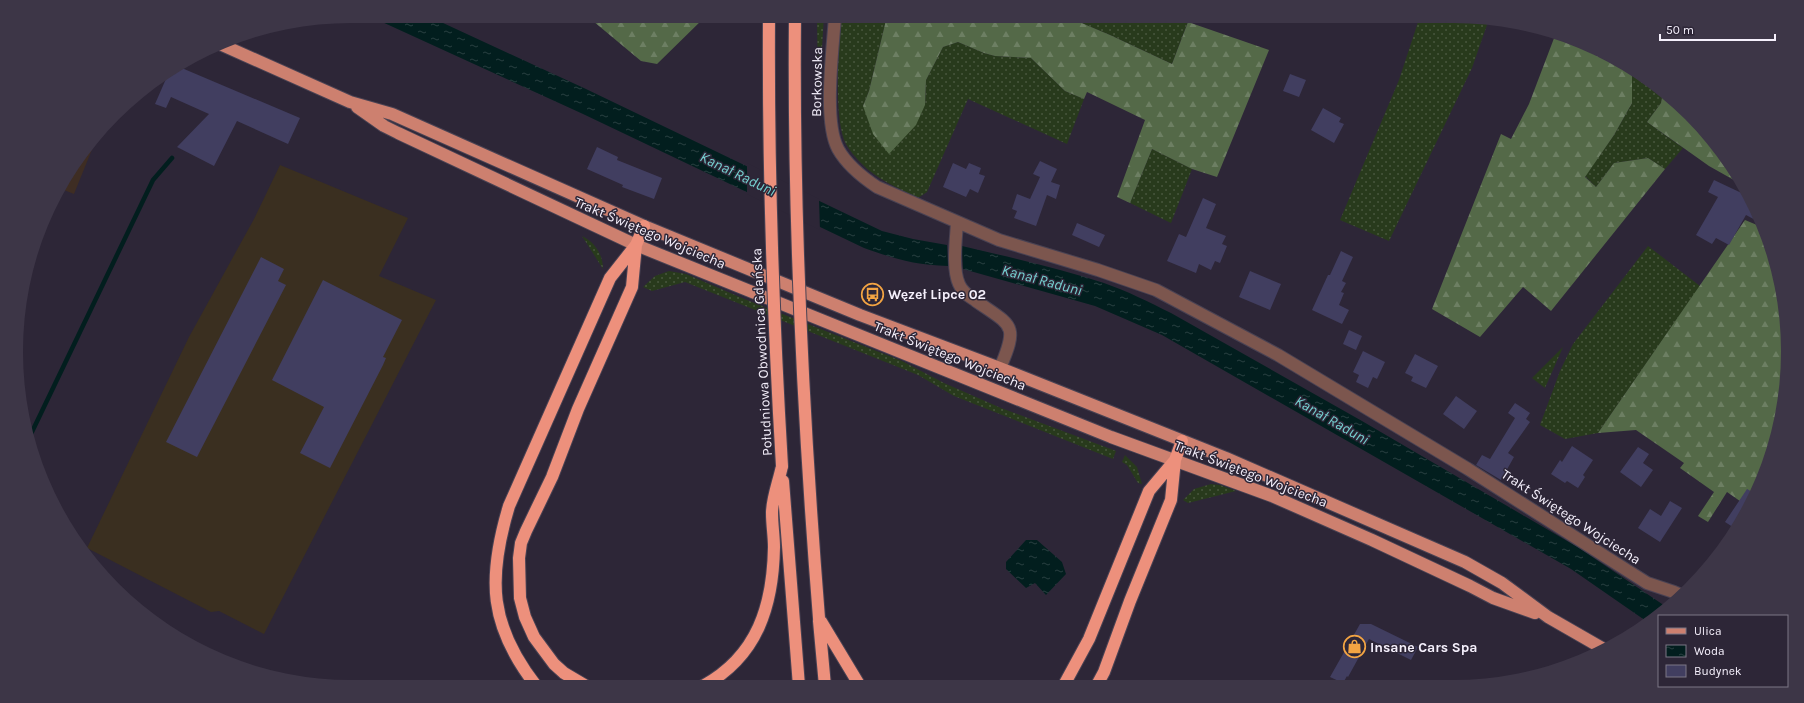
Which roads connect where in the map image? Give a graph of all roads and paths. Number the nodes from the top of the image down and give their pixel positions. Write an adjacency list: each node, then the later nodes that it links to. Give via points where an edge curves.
1 (770, 23): 12 (highway, Południowa Obwodnica Gdańska, bridge, via 769,157)
2 (795, 23): 14 (highway, bridge, via 798,270)
3 (834, 23): 6 (street, Borkowska, via 829,117 837,148 846,162 877,187)
4 (228, 47): 5 (main road, Trakt Świętego Wojciecha)
5 (350, 102): 7 (main road, Trakt Świętego Wojciecha, via 392,114); 8 (main road, Trakt Świętego Wojciecha, via 391,130)
6 (957, 223): 9 (street, Trakt Świętego Wojciecha, via 958,283 968,296 1006,321 1011,331 1010,345); 13 (street, Trakt Świętego Wojciecha, via 999,240 1156,290 1278,355 1468,469 1647,584)
7 (644, 226): 8 (highway); 9 (main road, Trakt Świętego Wojciecha)
8 (636, 245): 11 (main road, Trakt Świętego Wojciecha, via 1104,434); 17 (highway, via 610,278 509,506 498,545 495,582 500,621 511,650); 18 (highway, via 632,287 552,477 521,543 518,558 520,598 525,617 543,651 564,673)
9 (1000, 368): 10 (main road, Trakt Świętego Wojciecha)
10 (1182, 441): 11 (highway); 15 (main road, Trakt Świętego Wojciecha, via 1465,562 1502,583)
11 (1175, 460): 15 (main road, Trakt Świętego Wojciecha, via 1272,496 1493,598); 23 (highway, via 1149,491 1089,639); 24 (highway, via 1171,500)
12 (782, 466): 19 (highway, via 772,512 774,564 764,617 745,652); 20 (highway, Południowa Obwodnica Gdańska)
13 (1675, 593)
14 (819, 618): 21 (highway); 22 (highway)
15 (1548, 618): 16 (main road, Trakt Świętego Wojciecha)
16 (1598, 646)
17 (532, 680)
18 (576, 680)
19 (713, 680)
20 (799, 680)
21 (824, 680)
22 (856, 680)
23 (1067, 680)
24 (1100, 680)

